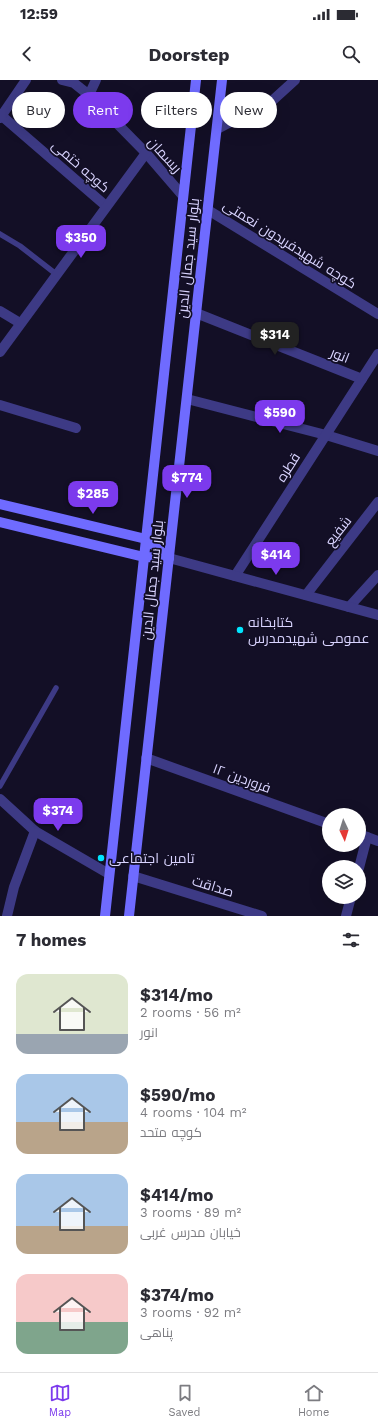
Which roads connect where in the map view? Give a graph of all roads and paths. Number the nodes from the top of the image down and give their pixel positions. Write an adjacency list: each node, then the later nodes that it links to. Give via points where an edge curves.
1 (26, 80): 10 (street)
2 (62, 80): 7 (street)
3 (96, 80): 9 (street)
4 (196, 80): 14 (main road, بلوار سید جمال الدین)
5 (222, 80): 12 (main road, بلوار سید جمال الدین)
6 (296, 80): 12 (street, via 273,100)
7 (74, 82): 8 (street, ریسمان)
8 (86, 92)
9 (90, 92)
10 (1, 117): 15 (street, کوچه ختمی)
11 (122, 128): 13 (street, ریسمان)
12 (217, 129): 16 (main road, بلوار سید جمال الدین)
13 (146, 153): 14 (street, ریسمان); 15 (street)
14 (183, 196): 34 (main road, بلوار سید جمال الدین)
15 (106, 206): 18 (street)
16 (208, 210): 20 (main road, بلوار سید جمال الدین); 21 (street, کوچه شهیدفریدون نعمتی)
17 (0, 234): 18 (lane)
18 (56, 274): 22 (street)
19 (0, 311): 22 (street)
20 (196, 312): 25 (street, انور); 26 (main road, بلوار سید جمال الدین)
21 (378, 314)
22 (20, 323): 23 (street)
23 (0, 352)
24 (378, 354): 25 (street, قطره)
25 (362, 379): 29 (street, قطره)
26 (187, 399): 29 (street); 36 (main road, بلوار سید جمال الدین)
27 (0, 405): 28 (street)
28 (76, 428)
29 (326, 435): 30 (street); 38 (street, قطره)
30 (378, 450)
31 (378, 502): 39 (street, شفیع)
32 (0, 504): 34 (main road)
33 (0, 522): 35 (main road)
34 (146, 539): 35 (main road, بلوار سید جمال الدین); 36 (main road)
35 (144, 556): 36 (main road); 50 (main road, بلوار سید جمال الدین)
36 (169, 558): 38 (street); 43 (main road, بلوار سید جمال الدین)
37 (378, 575): 40 (street)
38 (235, 576): 39 (street)
39 (306, 595): 40 (street)
40 (349, 607): 41 (street)
41 (378, 615)
42 (56, 688): 44 (lane)
43 (146, 758): 46 (street, ۱۲ فروردین); 51 (main road, بلوار سید جمال الدین)
44 (0, 786)
45 (0, 799): 47 (street)
46 (322, 821)
47 (35, 831): 50 (street); 53 (street, via 14,886)
48 (366, 837): 49 (street)
49 (378, 841)
50 (109, 874): 54 (main road, بلوار سید جمال الدین)
51 (133, 876): 55 (main road, بلوار سید جمال الدین); 56 (street, صداقت)
52 (349, 904): 57 (street)
53 (7, 916)
54 (105, 916)
55 (129, 916)
56 (262, 916)
57 (346, 916)

